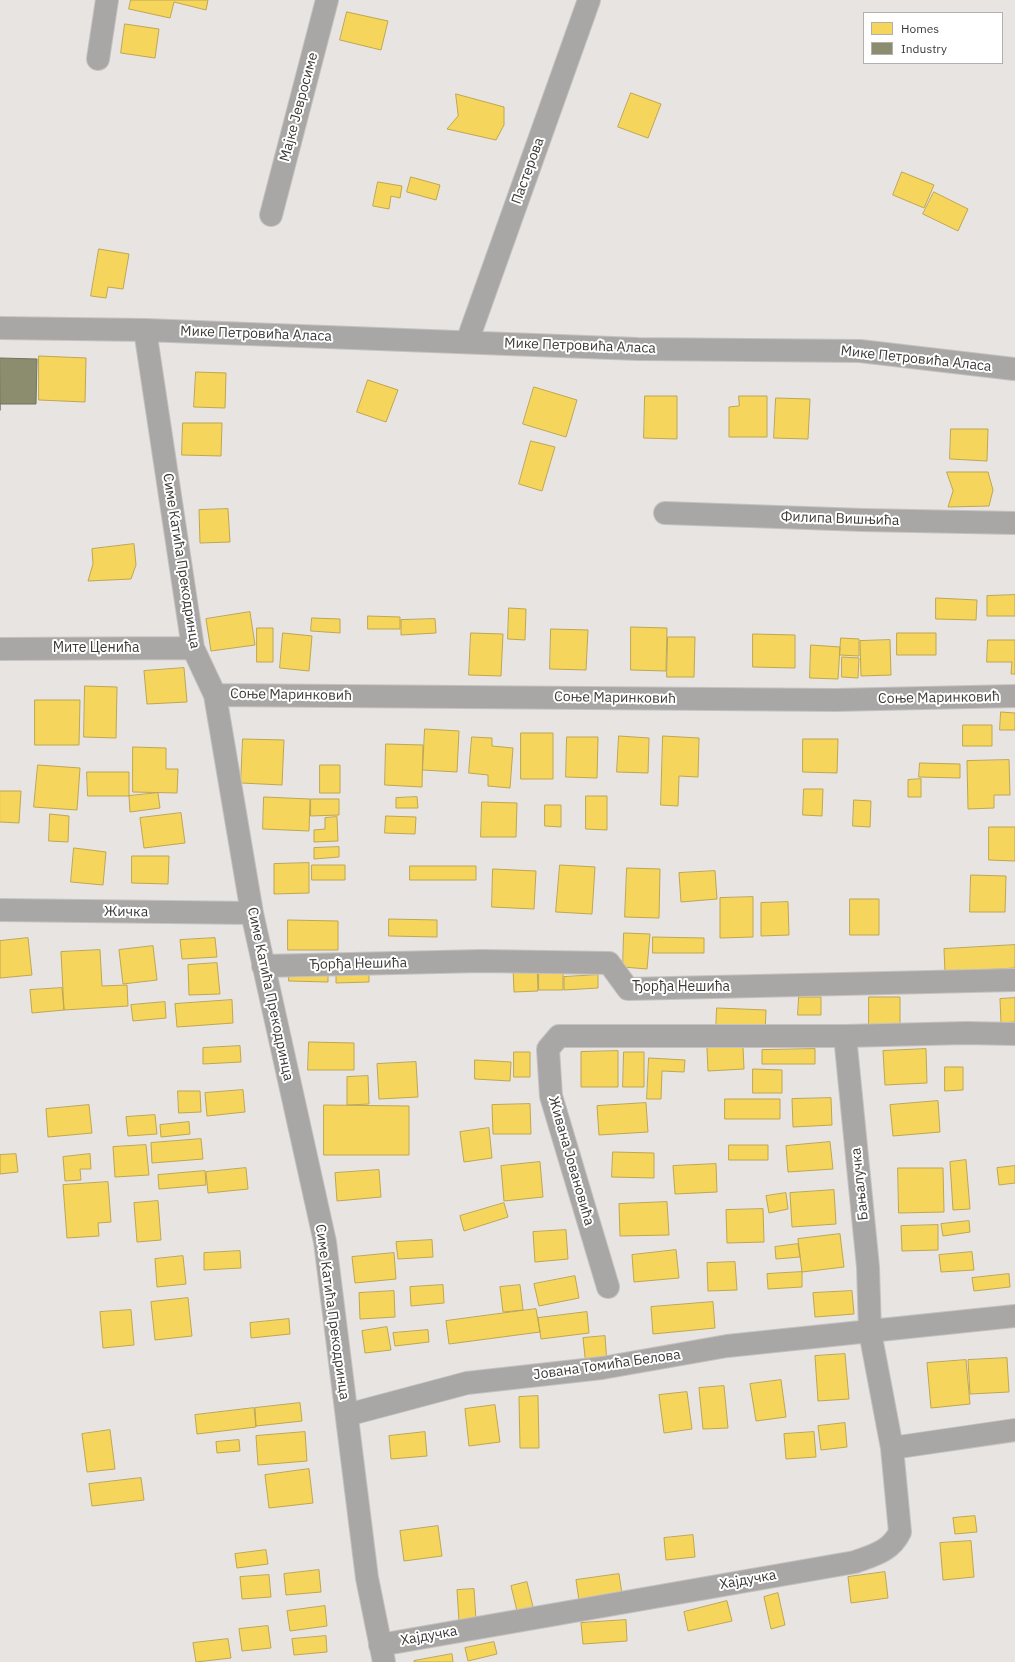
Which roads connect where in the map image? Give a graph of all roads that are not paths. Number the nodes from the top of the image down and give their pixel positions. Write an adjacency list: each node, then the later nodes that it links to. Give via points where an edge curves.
1 (107, 0): 4 (street)
2 (327, 0): 5 (street, Мајке Јевросиме)
3 (589, 0): 8 (street, Пастерова)
4 (98, 59)
5 (271, 214)
6 (0, 328): 7 (street, Мике Петровића Аласа)
7 (145, 330): 8 (street, Мике Петровића Аласа); 12 (street, Симе Катића Прекодринца)
8 (467, 342): 9 (street, Мике Петровића Аласа, via 638,349 860,351)
9 (1015, 374)
10 (665, 513): 11 (street, Филипа Вишњића)
11 (1015, 523)
12 (193, 648): 13 (street, Мите Ценића); 14 (street, Симе Катића Прекодринца)
13 (0, 649)
14 (215, 695): 15 (street, Соње Маринковић, via 827,700); 17 (street, Симе Катића Прекодринца)
15 (1015, 696)
16 (0, 910): 17 (street, Жичка)
17 (252, 913): 18 (street, Симе Катића Прекодринца)
18 (263, 966): 19 (street, Ђорђа Нешића, via 482,960 609,963 628,989); 25 (street, Симе Катића Прекодринца, via 325,1242)
19 (1015, 980)
20 (1015, 1034): 21 (street)
21 (846, 1036): 22 (street, Живана Јовановића, via 559,1036 548,1048 551,1096); 24 (street, Бањалучка, via 868,1267)
22 (608, 1287)
23 (1015, 1316): 24 (street, Јована Томића Белова)
24 (870, 1332): 25 (street, Јована Томића Белова, via 727,1346 602,1368 467,1383); 27 (street, Бањалучка)
25 (347, 1416): 28 (street, Симе Катића Прекодринца, via 367,1578)
26 (1015, 1430): 27 (street)
27 (892, 1448): 28 (street, Хајдучка, via 900,1532 896,1542 876,1554 855,1562)
28 (382, 1653)

